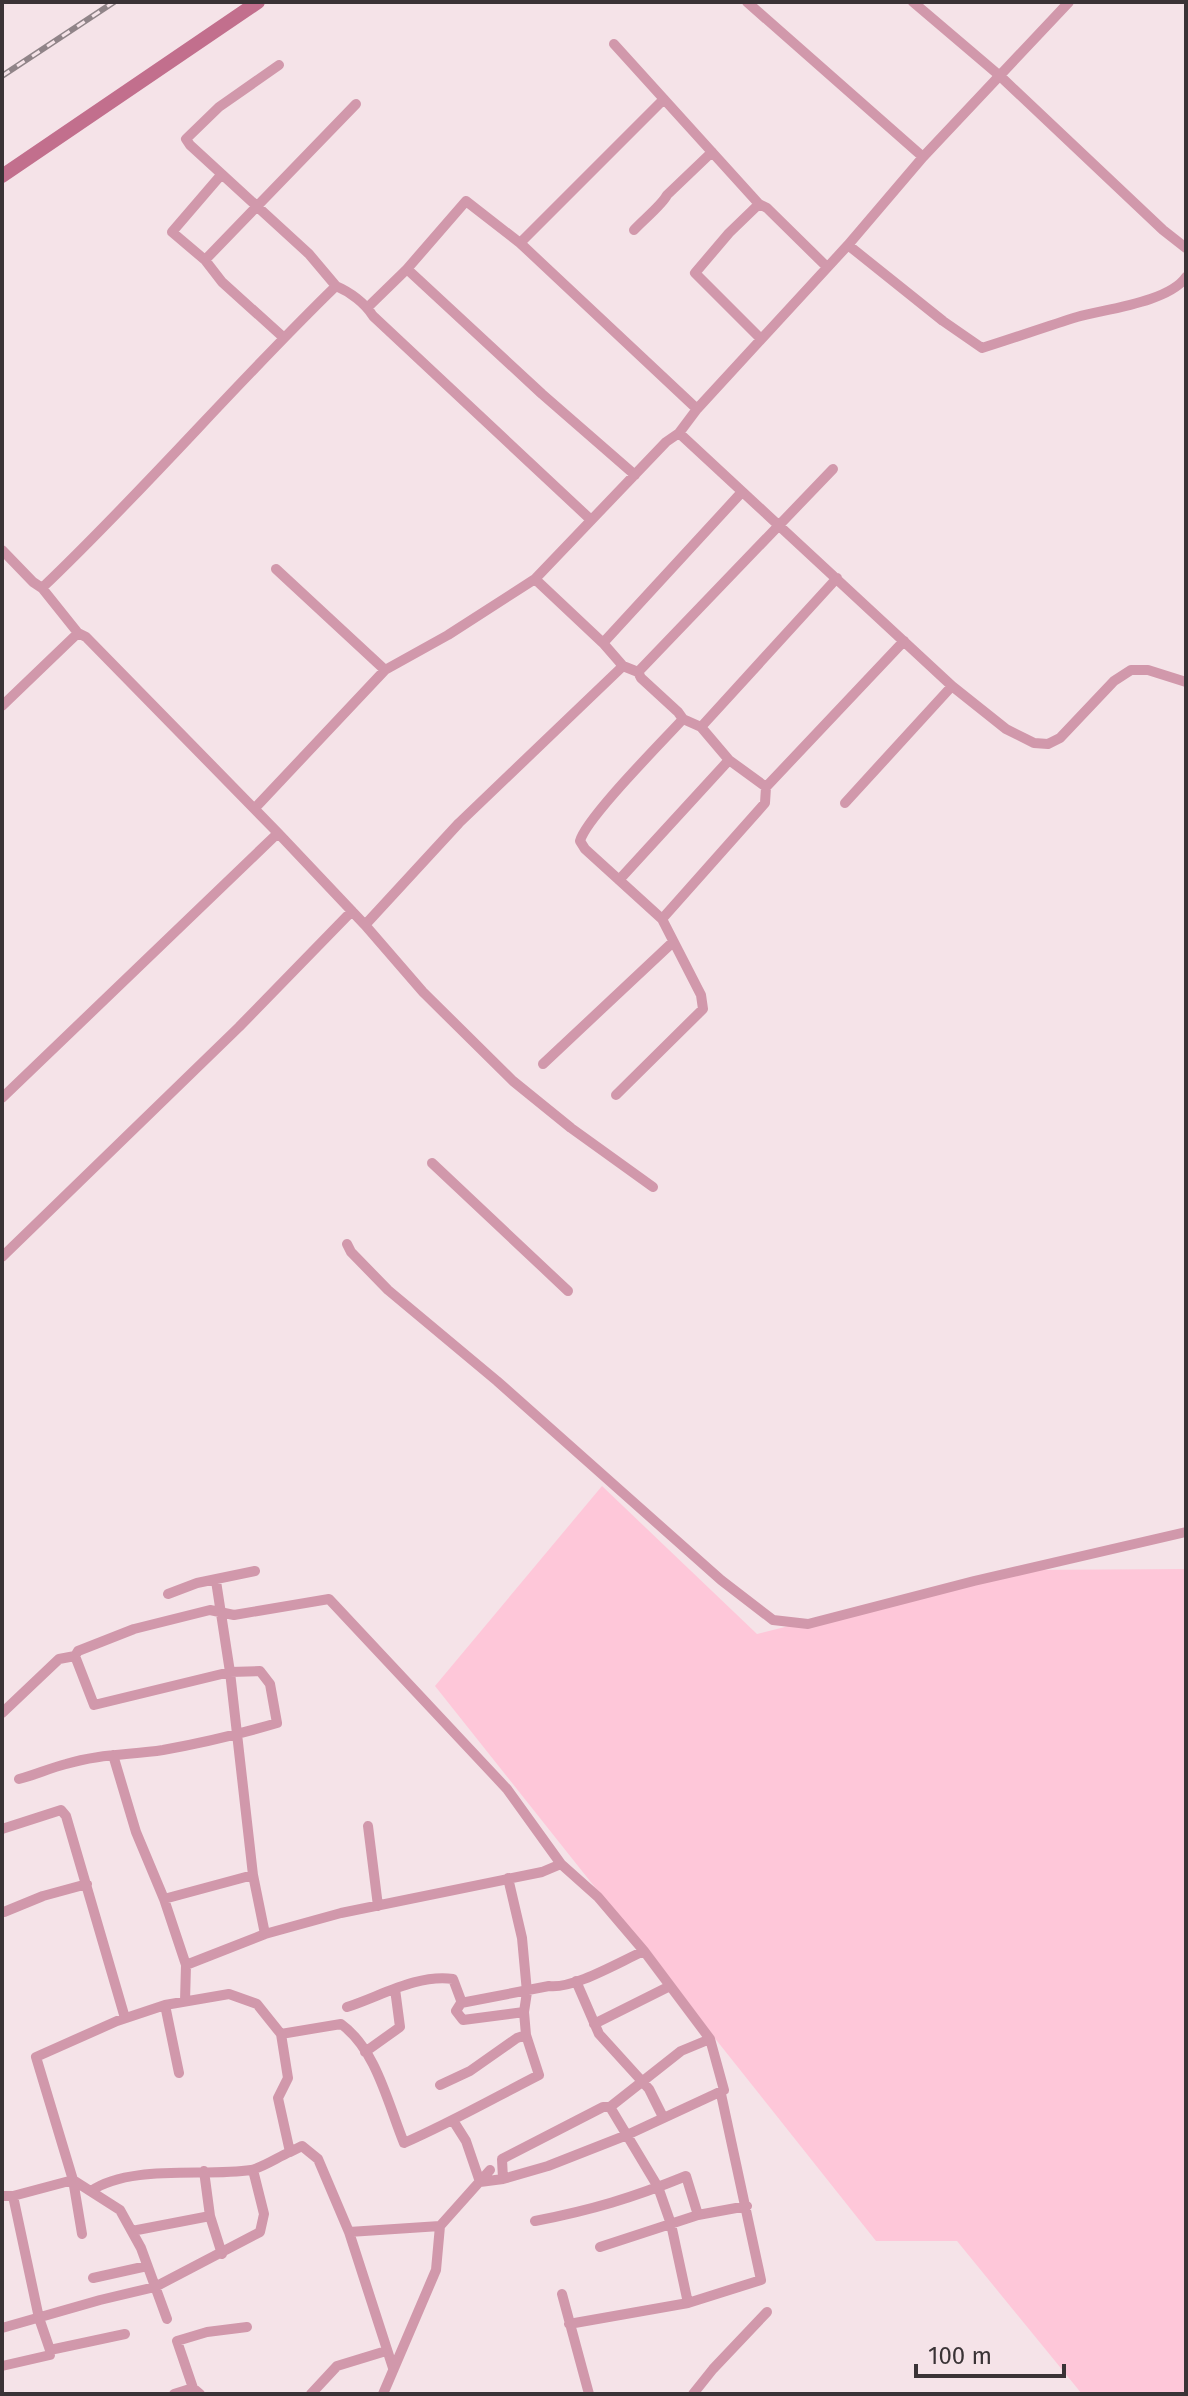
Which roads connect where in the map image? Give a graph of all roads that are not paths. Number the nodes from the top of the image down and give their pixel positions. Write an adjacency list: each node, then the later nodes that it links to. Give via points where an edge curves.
1 (258, 2): 13 (street)
2 (747, 2): 11 (street)
3 (913, 2): 7 (street)
4 (1069, 2): 7 (street)
5 (614, 44): 8 (street)
6 (279, 65): 12 (street, via 219,107 186,139)
7 (1000, 76): 11 (street); 19 (street)
8 (663, 100): 10 (street); 17 (street)
9 (356, 104): 15 (street)
10 (712, 152): 14 (street); 16 (street)
11 (923, 157): 18 (street)
12 (221, 175): 15 (street); 20 (street, via 172,232)
13 (2, 176)
14 (759, 204): 21 (street); 27 (street, via 695,273)
15 (257, 206): 20 (street); 24 (street)
16 (634, 230)
17 (520, 243): 22 (street, via 466,201); 28 (street)
18 (848, 245): 21 (street); 23 (street, via 982,348 1140,302 1181,285)
19 (1186, 248)
20 (205, 260): 26 (street)
21 (827, 267): 27 (street)
22 (407, 269): 25 (street); 31 (street)
23 (1186, 277)
24 (336, 286): 25 (street); 26 (street)
25 (368, 307): 33 (street)
26 (283, 337): 39 (street)
27 (760, 338): 28 (street)
28 (697, 409): 29 (street)
29 (679, 433): 31 (street); 32 (street)
30 (833, 469): 34 (street)
31 (635, 475): 33 (street)
32 (741, 493): 34 (street); 42 (street)
33 (590, 519): 38 (street)
34 (778, 525): 37 (street); 45 (street)
35 (2, 550): 39 (street)
36 (276, 569): 44 (street)
37 (837, 578): 41 (street); 50 (street)
38 (535, 579): 42 (street); 44 (street)
39 (42, 588): 40 (street)
40 (78, 633): 48 (street); 54 (street)
41 (904, 641): 47 (street); 52 (street)
42 (603, 643): 43 (street)
43 (623, 666): 45 (street); 59 (street, via 459,823)
44 (385, 670): 54 (street)
45 (638, 672): 49 (street)
46 (1186, 682): 47 (street, via 1131,670 1048,744 1006,729)
47 (952, 686): 53 (street)
48 (2, 706)
49 (683, 719): 50 (street); 56 (street, via 581,835 585,849)
50 (701, 727): 51 (street)
51 (729, 760): 52 (street); 56 (street)
52 (766, 787): 58 (street, via 765,803)
53 (845, 803)
54 (255, 808): 55 (street)
55 (278, 833): 57 (street); 63 (street)
56 (619, 880): 58 (street)
57 (352, 911): 59 (street); 67 (street)
58 (662, 919): 60 (street)
59 (365, 925): 65 (street, via 423,992 513,1081)
60 (673, 942): 61 (street); 62 (street, via 703,1009)
61 (543, 1064)
62 (616, 1095)
63 (2, 1098)
64 (432, 1163): 68 (street)
65 (653, 1187)
66 (347, 1244): 69 (street, via 399,1299 773,1620 808,1624)
67 (2, 1257)
68 (568, 1291)
69 (1186, 1532)
70 (255, 1571): 71 (street)
71 (216, 1581): 72 (street); 73 (street)
72 (168, 1594)
73 (222, 1611): 74 (street, via 134,1629); 75 (street); 82 (street, via 234,1615 329,1599 507,1789)
74 (75, 1656): 75 (street, via 94,1705); 76 (street, via 59,1659)
75 (230, 1672): 77 (street); 77 (street, via 266,1675 277,1723)
76 (2, 1713)
77 (237, 1735): 78 (street); 83 (street)
78 (113, 1755): 79 (street); 86 (street, via 136,1832)
79 (19, 1779)
80 (368, 1826): 87 (street)
81 (2, 1829): 85 (street, via 61,1810)
82 (561, 1864): 84 (street); 90 (street)
83 (253, 1875): 86 (street); 89 (street)
84 (508, 1878): 87 (street); 95 (street)
85 (87, 1884): 88 (street); 101 (street)
86 (164, 1899): 91 (street)
87 (378, 1906): 89 (street)
88 (4, 1912)
89 (265, 1934): 91 (street)
90 (644, 1951): 92 (street); 93 (street)
91 (186, 1965): 96 (street)
92 (576, 1981): 95 (street); 102 (street)
93 (670, 1986): 102 (street); 105 (street)
94 (395, 1989): 97 (street, via 453,1979); 99 (street); 106 (street, via 400,2027)
95 (527, 1992): 97 (street); 100 (street)
96 (185, 2001): 98 (street); 103 (street, via 229,1994 257,2004)
97 (462, 2003): 100 (street, via 456,2011 463,2020)
98 (165, 2005): 101 (street); 107 (street)
99 (347, 2007)
100 (524, 2012): 104 (street)
101 (125, 2018): 120 (street, via 36,2057)
102 (594, 2024): 108 (street)
103 (281, 2034): 106 (street, via 341,2024); 115 (street, via 288,2078 278,2098)
104 (526, 2035): 109 (street); 113 (street, via 539,2075)
105 (710, 2039): 108 (street, via 681,2051); 110 (street)
106 (365, 2052): 113 (street, via 404,2143)
107 (179, 2073)
108 (641, 2080): 111 (street); 112 (street)
109 (440, 2085)
110 (721, 2094): 112 (street); 125 (street)
111 (610, 2107): 114 (street); 119 (street, via 502,2159)
112 (663, 2117): 114 (street)
113 (454, 2122): 121 (street)
114 (627, 2135): 119 (street); 122 (street)
115 (290, 2152): 116 (street); 132 (street, via 302,2146 318,2159)
116 (253, 2170): 118 (street); 135 (street, via 263,2226)
117 (490, 2170): 121 (street)
118 (204, 2171): 123 (street, via 103,2182); 127 (street)
119 (503, 2179): 121 (street)
120 (73, 2180): 123 (street); 124 (street); 133 (street)
121 (480, 2182): 130 (street)
122 (658, 2187): 126 (street, via 686,2176); 128 (street, via 589,2211); 129 (street)
123 (91, 2191): 131 (street, via 120,2210)
124 (7, 2196): 142 (street)
125 (747, 2206): 126 (street); 140 (street, via 761,2280)
126 (698, 2215): 129 (street)
127 (210, 2216): 131 (street); 135 (street)
128 (535, 2221)
129 (671, 2224): 134 (street); 140 (street)
130 (440, 2226): 132 (street); 151 (street, via 436,2270)
131 (132, 2231): 136 (street)
132 (349, 2232): 149 (street)
133 (82, 2234)
134 (600, 2247)
135 (222, 2254): 138 (street)
136 (147, 2266): 137 (street); 138 (street)
137 (93, 2278)
138 (155, 2287): 142 (street); 143 (street)
139 (562, 2294): 144 (street)
140 (688, 2303): 144 (street)
141 (767, 2312): 157 (street)
142 (39, 2318): 146 (street); 148 (street)
143 (167, 2319)
144 (569, 2324): 156 (street)
145 (247, 2327): 152 (street, via 177,2341)
146 (2, 2328)
147 (125, 2334): 148 (street)
148 (50, 2350): 150 (street, via 43,2358)
149 (386, 2351): 151 (street); 154 (street, via 337,2366)
150 (2, 2366)
151 (393, 2368): 155 (street)
152 (197, 2391): 153 (street)
153 (174, 2394)
154 (311, 2394)
155 (383, 2394)
156 (589, 2394)
157 (693, 2394)

